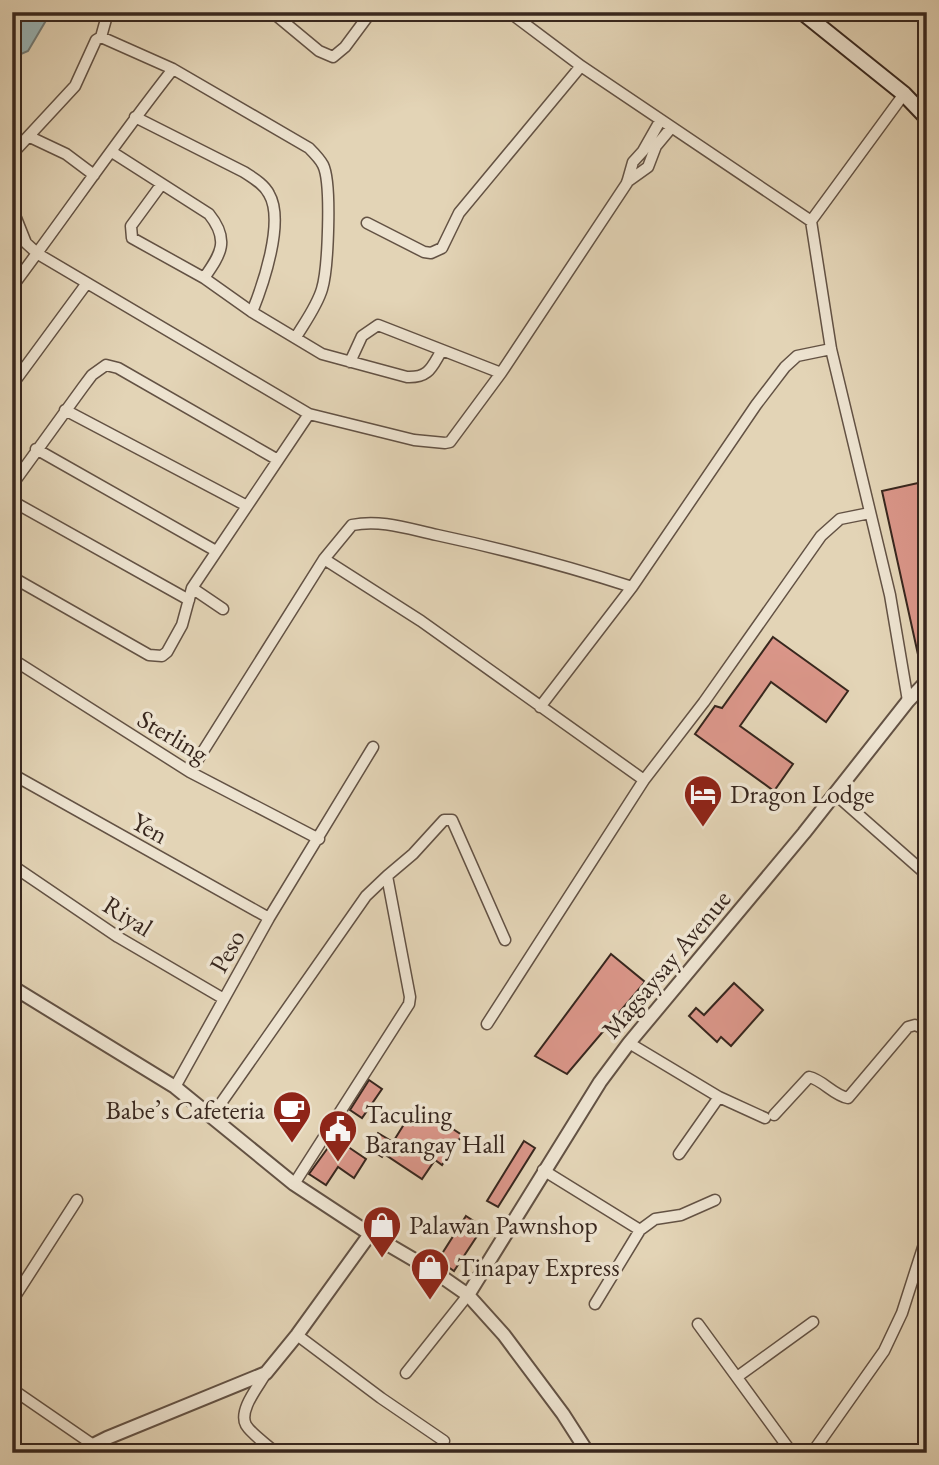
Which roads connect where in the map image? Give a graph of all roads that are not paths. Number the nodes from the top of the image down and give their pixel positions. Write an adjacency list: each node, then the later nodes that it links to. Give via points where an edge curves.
1 (108, 12): 6 (street)
2 (272, 12): 3 (street, via 333,57)
3 (370, 12)
4 (509, 12): 7 (street)
5 (802, 12): 9 (main road)
6 (101, 37): 8 (street); 14 (street, via 75,86)
7 (581, 66): 12 (street); 22 (street, via 459,214 442,248 424,252)
8 (173, 68): 10 (street); 28 (street, via 309,148 323,164 328,196 323,286)
9 (904, 94): 11 (main road); 21 (street)
10 (135, 117): 15 (street); 27 (street, via 244,172 270,195 273,246)
11 (927, 118)
12 (660, 121): 13 (street); 18 (street, via 633,162)
13 (671, 128): 18 (street, via 656,146 648,167); 21 (street)
14 (30, 137): 16 (street); 17 (street, via 66,154)
15 (113, 152): 17 (street); 19 (street)
16 (12, 153)
17 (94, 176): 23 (street)
18 (627, 183): 32 (street)
19 (161, 185): 24 (street, via 209,214 220,231 221,249); 24 (street, via 131,226 132,238)
20 (12, 208): 23 (street, via 26,243)
21 (811, 221): 29 (street)
22 (367, 223)
23 (38, 254): 25 (street); 26 (street)
24 (204, 278): 27 (street)
25 (87, 283): 33 (street); 35 (street)
26 (12, 287)
27 (252, 312): 28 (street)
28 (296, 337): 31 (street, via 322,354)
29 (831, 349): 41 (street); 45 (street, via 797,356 785,367)
30 (442, 350): 31 (street, via 427,374 419,377); 31 (street, via 378,325 362,336); 32 (street)
31 (350, 362)
32 (501, 373): 35 (street, via 450,442 414,440)
33 (12, 385)
34 (65, 410): 36 (street); 37 (street, via 92,375 106,366 118,368); 40 (street)
35 (309, 414): 37 (street)
36 (36, 449): 38 (street); 42 (street)
37 (278, 460): 40 (street)
38 (12, 485)
39 (12, 501): 47 (street)
40 (247, 506): 42 (street)
41 (870, 513): 51 (street); 56 (street, via 840,519 821,536)
42 (216, 551): 46 (street)
43 (324, 559): 45 (street, via 352,525 379,522 506,550); 52 (street, via 421,621); 54 (street)
44 (12, 577): 47 (street, via 156,657 167,652)
45 (632, 587): 52 (street)
46 (192, 588): 47 (street); 48 (street)
47 (189, 600)
48 (223, 609)
49 (12, 659): 54 (street, Sterling)
50 (927, 681): 51 (street, Magsaysay Avenue)
51 (908, 701): 57 (street, Magsaysay Avenue)
52 (540, 708): 56 (street)
53 (373, 747): 58 (street, Peso)
54 (190, 772): 58 (street, Sterling)
55 (12, 774): 62 (street, Yen)
56 (644, 780): 66 (street)
57 (835, 794): 60 (street); 68 (street, Magsaysay Avenue)
58 (319, 839): 62 (street, Peso)
59 (12, 865): 65 (street, Riyal, via 118,937)
60 (927, 875)
61 (387, 876): 63 (street, via 444,820 452,820); 71 (street, via 366,896); 74 (street, via 409,1004)
62 (269, 918): 65 (street, Peso)
63 (505, 940)
64 (12, 987): 69 (street)
65 (225, 999): 69 (street, Peso)
66 (486, 1024)
67 (927, 1030): 70 (street, via 908,1027 845,1098 809,1077 769,1116)
68 (629, 1043): 70 (street); 73 (street, Magsaysay Avenue)
69 (175, 1087): 71 (street)
70 (719, 1097): 72 (street)
71 (212, 1116): 74 (street)
72 (679, 1154)
73 (543, 1170): 77 (street); 80 (street, Magsaysay Avenue)
74 (294, 1184): 78 (street)
75 (77, 1200): 81 (street)
76 (715, 1200): 77 (street, via 681,1215 655,1219)
77 (640, 1230): 82 (street)
78 (370, 1234): 80 (street); 85 (street)
79 (927, 1235): 95 (street, via 893,1334)
80 (468, 1295): 87 (street); 93 (street, via 518,1354)
81 (12, 1301)
82 (595, 1304)
83 (813, 1322): 88 (street)
84 (698, 1324): 88 (street)
85 (297, 1335): 86 (street); 90 (street)
86 (266, 1373): 91 (street); 92 (street, via 244,1416 247,1426)
87 (406, 1373)
88 (737, 1377): 94 (street)
89 (12, 1389): 91 (street)
90 (444, 1441)
91 (97, 1450)
92 (276, 1453)
93 (588, 1453)
94 (792, 1453)
95 (812, 1453)

